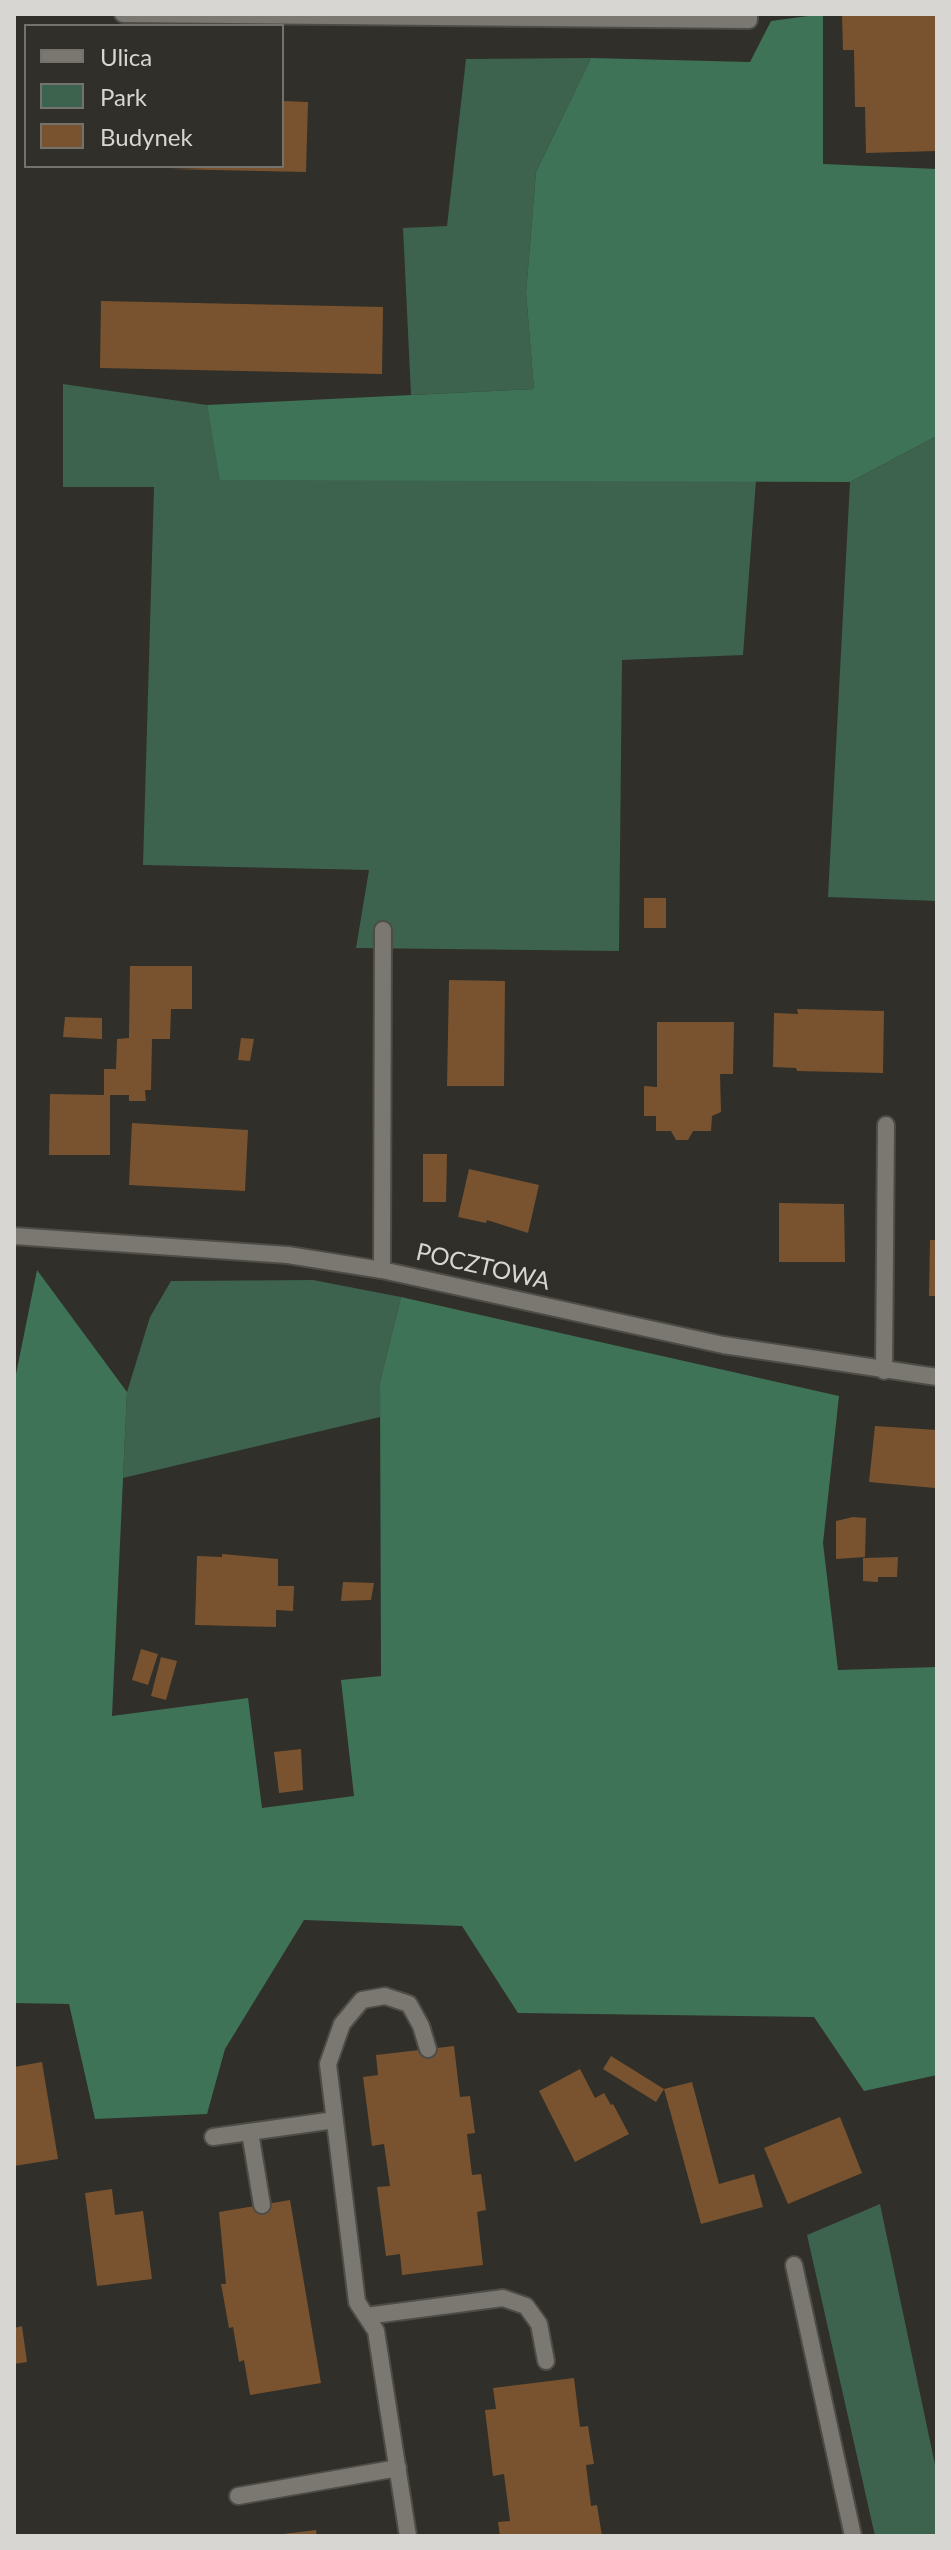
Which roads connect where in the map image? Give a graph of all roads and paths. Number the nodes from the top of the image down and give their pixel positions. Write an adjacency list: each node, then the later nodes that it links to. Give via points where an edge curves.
1 (123, 14): 2 (street)
2 (749, 17)
3 (383, 930): 6 (street)
4 (886, 1125): 7 (street)
5 (14, 1236): 6 (street, POCZTOWA, via 288,1255)
6 (382, 1270): 7 (street, POCZTOWA, via 723,1345)
7 (884, 1371): 8 (street, POCZTOWA)
8 (937, 1377)
9 (428, 2049): 10 (street, via 409,2004 385,1996 362,2000 342,2024 328,2064)
10 (335, 2120): 11 (street); 15 (street, via 357,2302)
11 (250, 2132): 12 (street); 13 (street)
12 (213, 2137)
13 (262, 2205)
14 (794, 2265): 20 (street)
15 (366, 2316): 16 (street, via 503,2298 526,2306 539,2324); 17 (street, via 376,2331)
16 (546, 2361)
17 (398, 2468): 18 (street); 19 (street)
18 (238, 2496)
19 (408, 2536)
20 (853, 2536)

